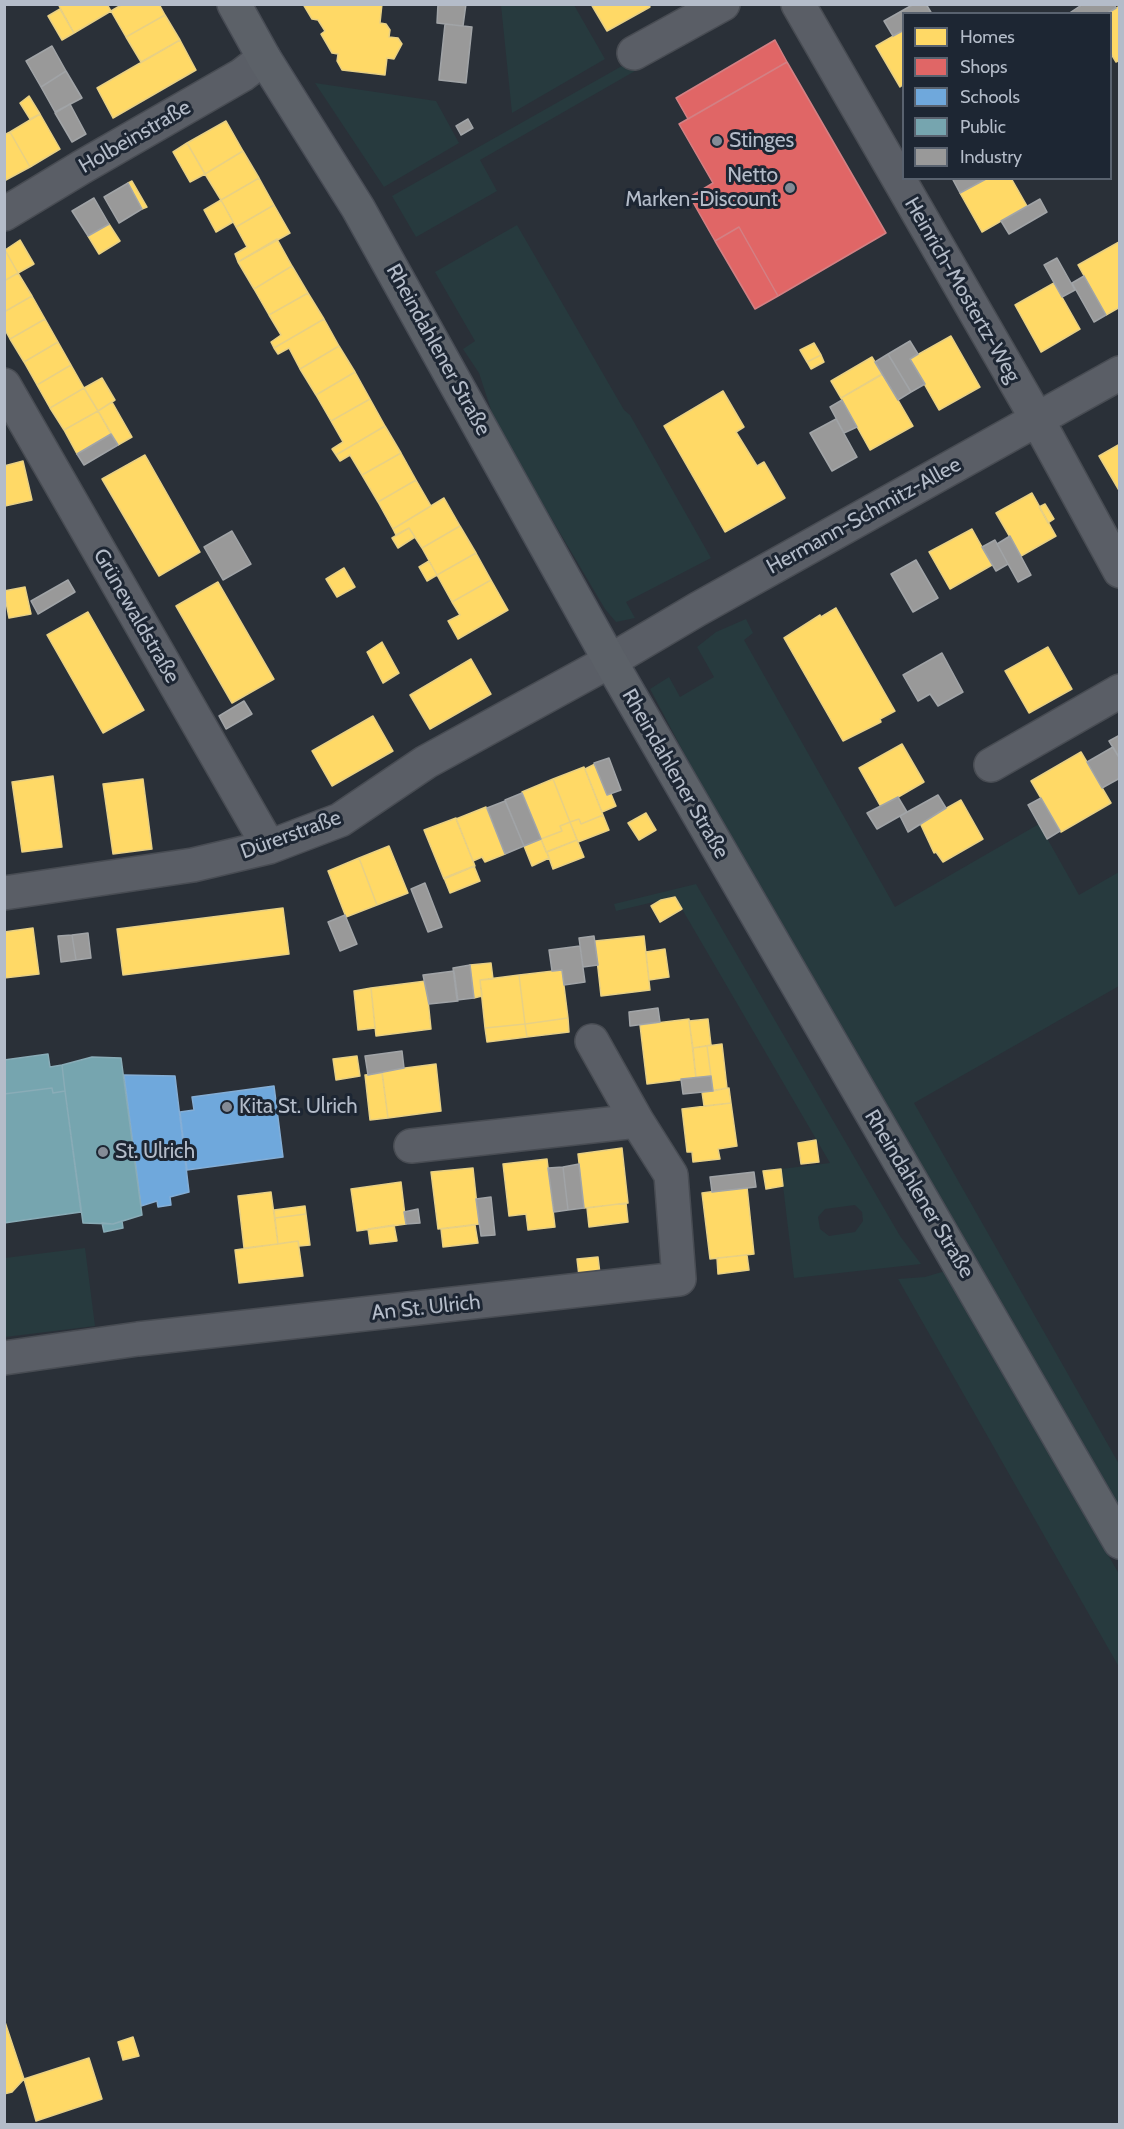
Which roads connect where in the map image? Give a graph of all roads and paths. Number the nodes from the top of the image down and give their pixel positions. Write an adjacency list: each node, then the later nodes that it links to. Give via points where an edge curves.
1 (234, 4): 5 (main road, Rheindahlener Straße)
2 (723, 4): 4 (street)
3 (798, 4): 9 (street, Heinrich-Mostertz-Weg)
4 (634, 53)
5 (264, 58): 6 (street, Holbeinstraße, via 242,75); 12 (main road, Rheindahlener Straße, via 358,208)
6 (4, 214)
7 (1119, 373): 9 (street, Hermann-Schmitz-Allee)
8 (4, 385): 10 (street, Grünewaldstraße)
9 (1037, 419): 11 (street, Heinrich-Mostertz-Weg); 12 (street, Hermann-Schmitz-Allee)
10 (18, 434): 15 (street, Grünewaldstraße)
11 (1119, 571)
12 (610, 661): 15 (street, Dürerstraße, via 426,762 340,820); 21 (main road, Rheindahlener Straße)
13 (1119, 691): 14 (street)
14 (991, 765)
15 (269, 847): 16 (street, Dürerstraße, via 193,866)
16 (4, 893)
17 (592, 1041): 18 (street, An St. Ulrich)
18 (637, 1121): 19 (street); 20 (street, An St. Ulrich, via 671,1175 679,1279)
19 (411, 1146)
20 (4, 1358)
21 (1119, 1542)

